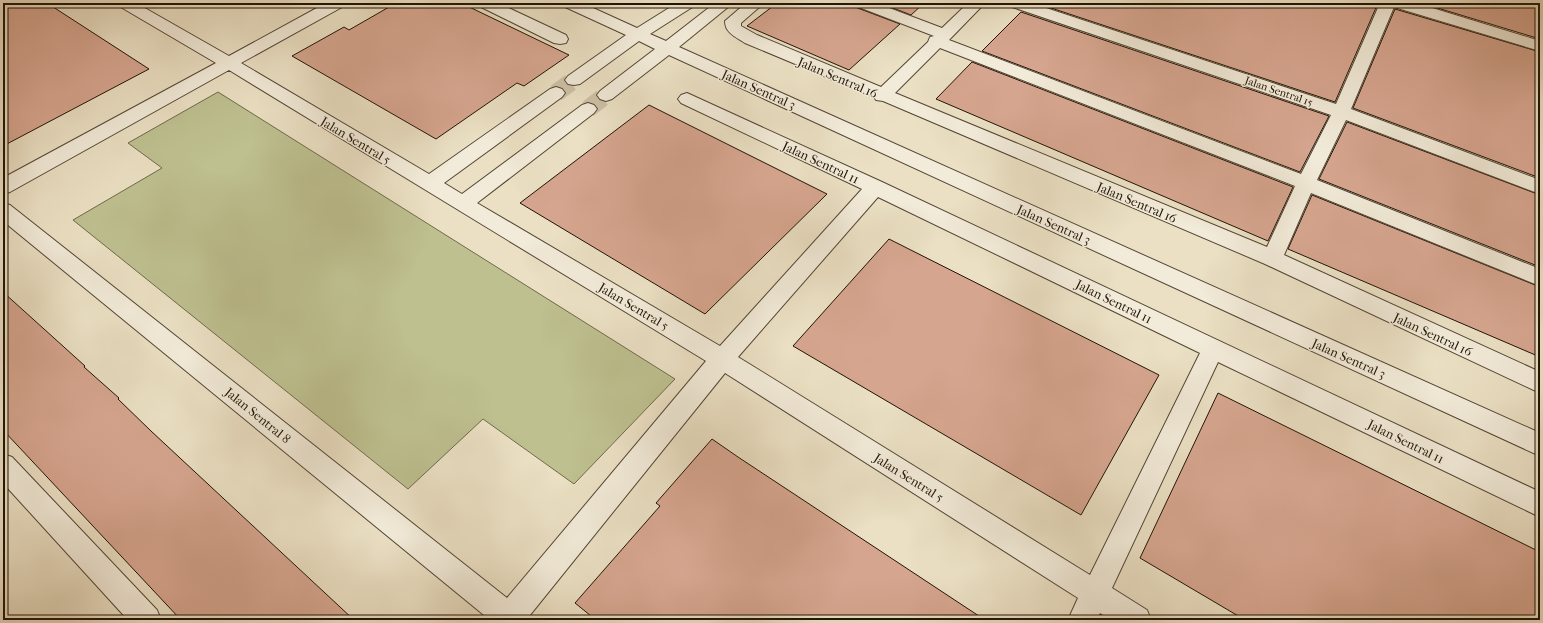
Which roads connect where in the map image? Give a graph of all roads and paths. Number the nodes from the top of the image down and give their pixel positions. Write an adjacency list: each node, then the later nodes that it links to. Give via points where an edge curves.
1 (125, 3): 18 (street, Jalan Sentral 5)
2 (338, 3): 18 (street)
3 (485, 3): 15 (street)
4 (568, 3): 13 (street, Jalan Sentral 3)
5 (688, 3): 13 (street)
6 (725, 3): 17 (street)
7 (756, 3): 22 (street, Jalan Sentral 16, via 733,21 733,27 738,32)
8 (862, 3): 14 (street)
9 (977, 3): 14 (street)
10 (1014, 3): 25 (street, Jalan Sentral 15)
11 (1388, 3): 25 (street)
12 (1399, 3): 16 (street)
13 (638, 34): 17 (street, Jalan Sentral 3); 19 (street)
14 (940, 38): 22 (street); 26 (street)
15 (560, 39)
16 (1540, 46)
17 (668, 48): 21 (street); 38 (street, Jalan Sentral 3)
18 (229, 64): 27 (street, Jalan Sentral 5); 28 (street)
19 (574, 80)
20 (556, 93): 27 (street)
21 (606, 95)
22 (882, 96): 33 (street, Jalan Sentral 16)
23 (687, 99): 29 (street, Jalan Sentral 11)
24 (588, 109): 31 (street)
25 (1341, 112): 26 (street); 30 (street, Jalan Sentral 15)
26 (1306, 183): 33 (street); 34 (street)
27 (430, 184): 31 (street, Jalan Sentral 5)
28 (3, 187)
29 (875, 187): 35 (street, Jalan Sentral 11); 36 (street)
30 (1540, 187)
31 (462, 204): 36 (street, Jalan Sentral 5)
32 (3, 210): 42 (street, Jalan Sentral 8)
33 (1272, 258): 37 (street, Jalan Sentral 16)
34 (1540, 278)
35 (1213, 349): 40 (street, Jalan Sentral 11); 41 (street)
36 (722, 359): 41 (street, Jalan Sentral 5); 42 (street)
37 (1540, 384)
38 (1540, 445)
39 (3, 465): 43 (street)
40 (1540, 505)
41 (1095, 594): 44 (street); 45 (street, Jalan Sentral 5)
42 (510, 618)
43 (147, 620)
44 (1082, 620)
45 (1137, 620)

